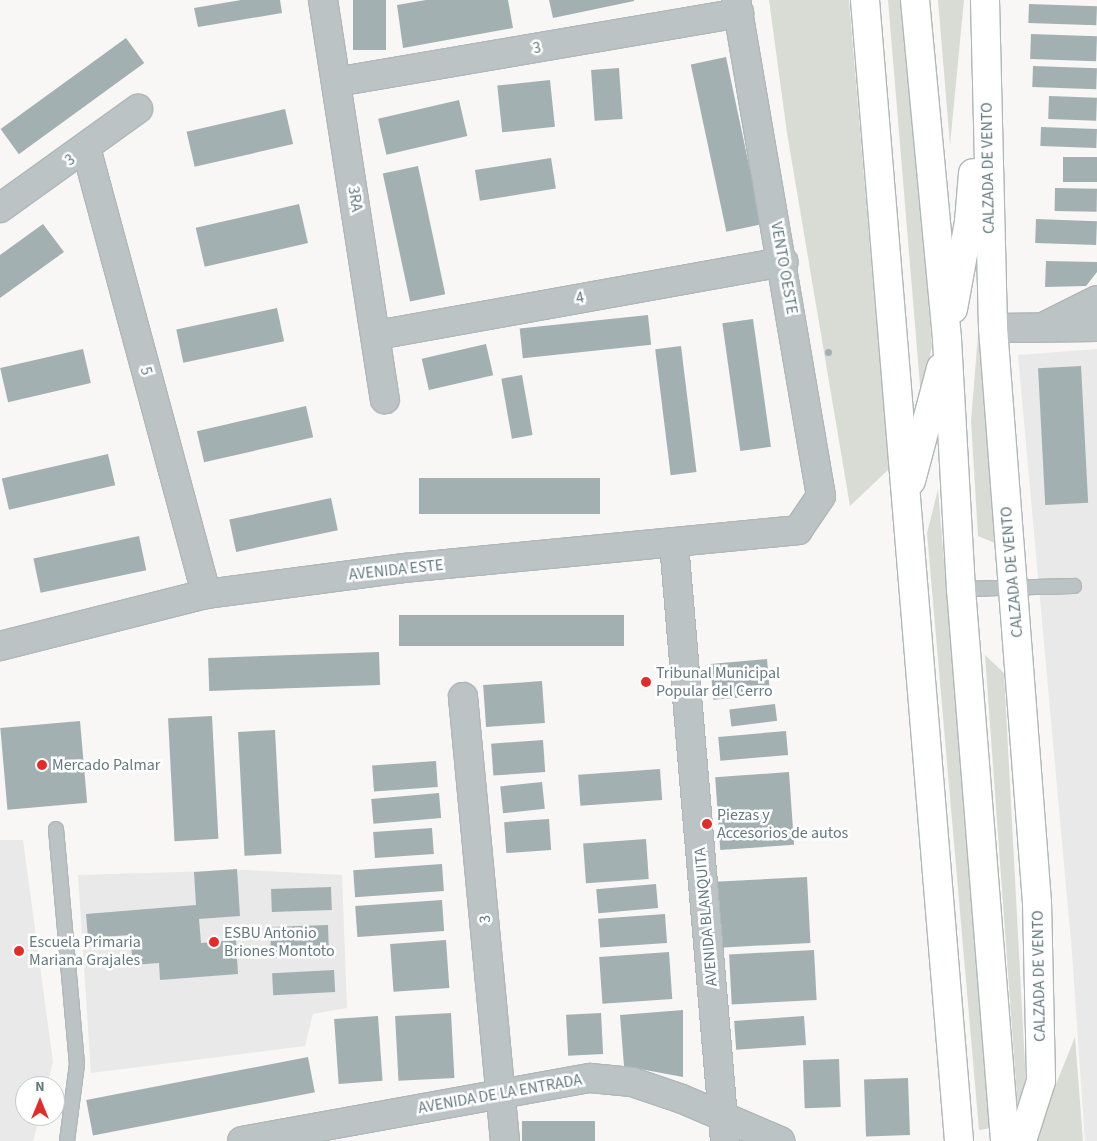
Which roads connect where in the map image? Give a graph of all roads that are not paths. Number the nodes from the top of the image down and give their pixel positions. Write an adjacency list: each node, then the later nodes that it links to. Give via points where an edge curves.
1 (323, 0): 6 (street, 3RA)
2 (866, 0): 18 (main road)
3 (915, 0): 16 (main road)
4 (738, 6): 6 (street, 3); 10 (street, VENTO OESTE)
5 (985, 7): 13 (main road, CALZADA DE VENTO); 16 (main road, via 969,222)
6 (336, 82): 15 (street, 3RA)
7 (138, 109): 8 (street, 3)
8 (86, 148): 9 (street, 3); 24 (street, 5)
9 (0, 208)
10 (783, 262): 15 (street, 4); 19 (street, VENTO OESTE, via 821,496)
11 (1097, 300): 14 (street)
12 (1097, 326): 14 (street)
13 (992, 328): 14 (street); 22 (main road, CALZADA DE VENTO)
14 (1039, 329)
15 (377, 335): 17 (street, 3RA)
16 (948, 339): 18 (main road); 23 (main road)
17 (385, 399)
18 (906, 497): 35 (main road)
19 (798, 530): 20 (street, AVENIDA ESTE)
20 (674, 544): 24 (street, AVENIDA ESTE, via 390,569); 29 (street, AVENIDA BLANQUITA)
21 (1074, 586): 22 (lane)
22 (1014, 587): 23 (lane); 37 (main road, CALZADA DE VENTO, via 1037,902 1041,1082)
23 (961, 588): 36 (main road)
24 (206, 594): 25 (street, AVENIDA ESTE)
25 (0, 646)
26 (464, 697): 28 (street, 3)
27 (56, 829): 31 (lane, via 77,1064)
28 (502, 1094): 29 (street, AVENIDA DE LA ENTRADA, via 590,1078 632,1082 682,1099); 30 (street, AVENIDA DE LA ENTRADA); 33 (street, 3)
29 (724, 1129): 34 (street, AVENIDA DE LA ENTRADA)
30 (279, 1138): 32 (street, AVENIDA DE LA ENTRADA)
31 (67, 1141)
32 (242, 1141)
33 (505, 1141)
34 (780, 1141)
35 (959, 1141)
36 (1005, 1141)
37 (1022, 1141)

